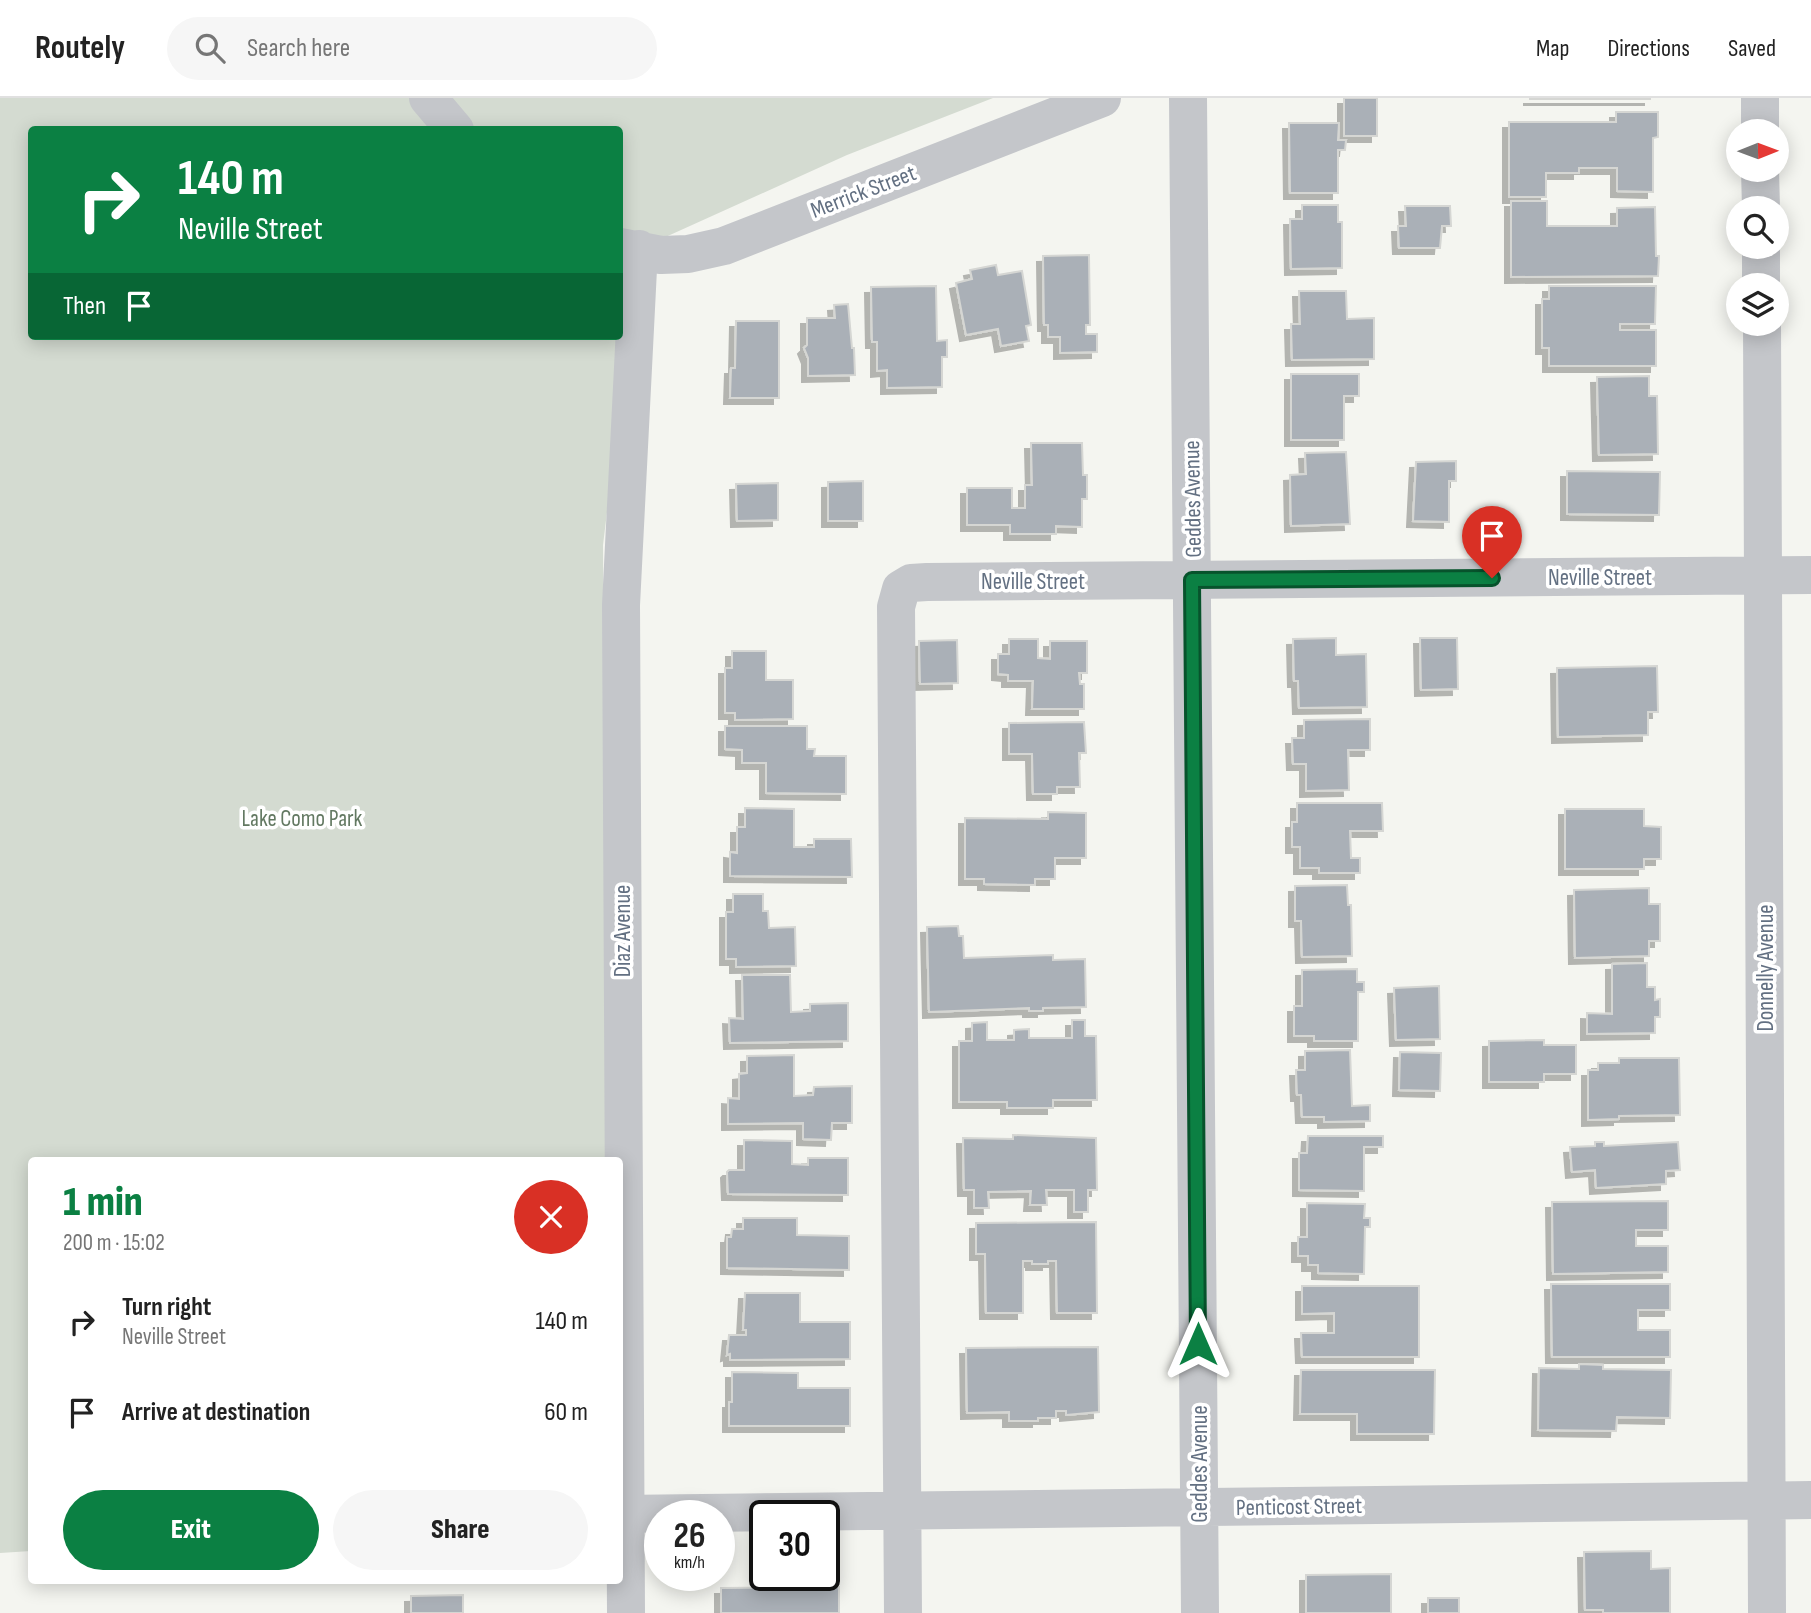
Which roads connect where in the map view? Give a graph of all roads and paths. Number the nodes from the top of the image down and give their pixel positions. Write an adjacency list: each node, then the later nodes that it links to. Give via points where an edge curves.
1 (428, 98): 6 (street)
2 (1102, 98): 7 (street, Merrick Street, via 724,246 661,255)
3 (1188, 98): 11 (street, Geddes Avenue)
4 (1759, 98): 5 (street)
5 (1760, 119)
6 (452, 126)
7 (629, 248): 12 (street, Diaz Avenue, via 621,605)
8 (1762, 336): 10 (street, Donnelly Avenue)
9 (1811, 575): 10 (street, Neville Street)
10 (1764, 576): 11 (street, Neville Street); 14 (street, Donnelly Avenue)
11 (1192, 580): 15 (street, Geddes Avenue); 16 (street, Neville Street, via 927,582 901,589 896,607)
12 (622, 1157)
13 (1811, 1500): 14 (street, Penticost Street)
14 (1765, 1501): 15 (street, Penticost Street); 22 (street, Donnelly Avenue)
15 (1199, 1507): 16 (street, Penticost Street); 21 (street, Geddes Avenue)
16 (904, 1510): 17 (street, Penticost Street); 20 (street)
17 (623, 1514)
18 (623, 1539): 19 (street, Diaz Avenue)
19 (626, 1613)
20 (903, 1613)
21 (1200, 1613)
22 (1767, 1613)

